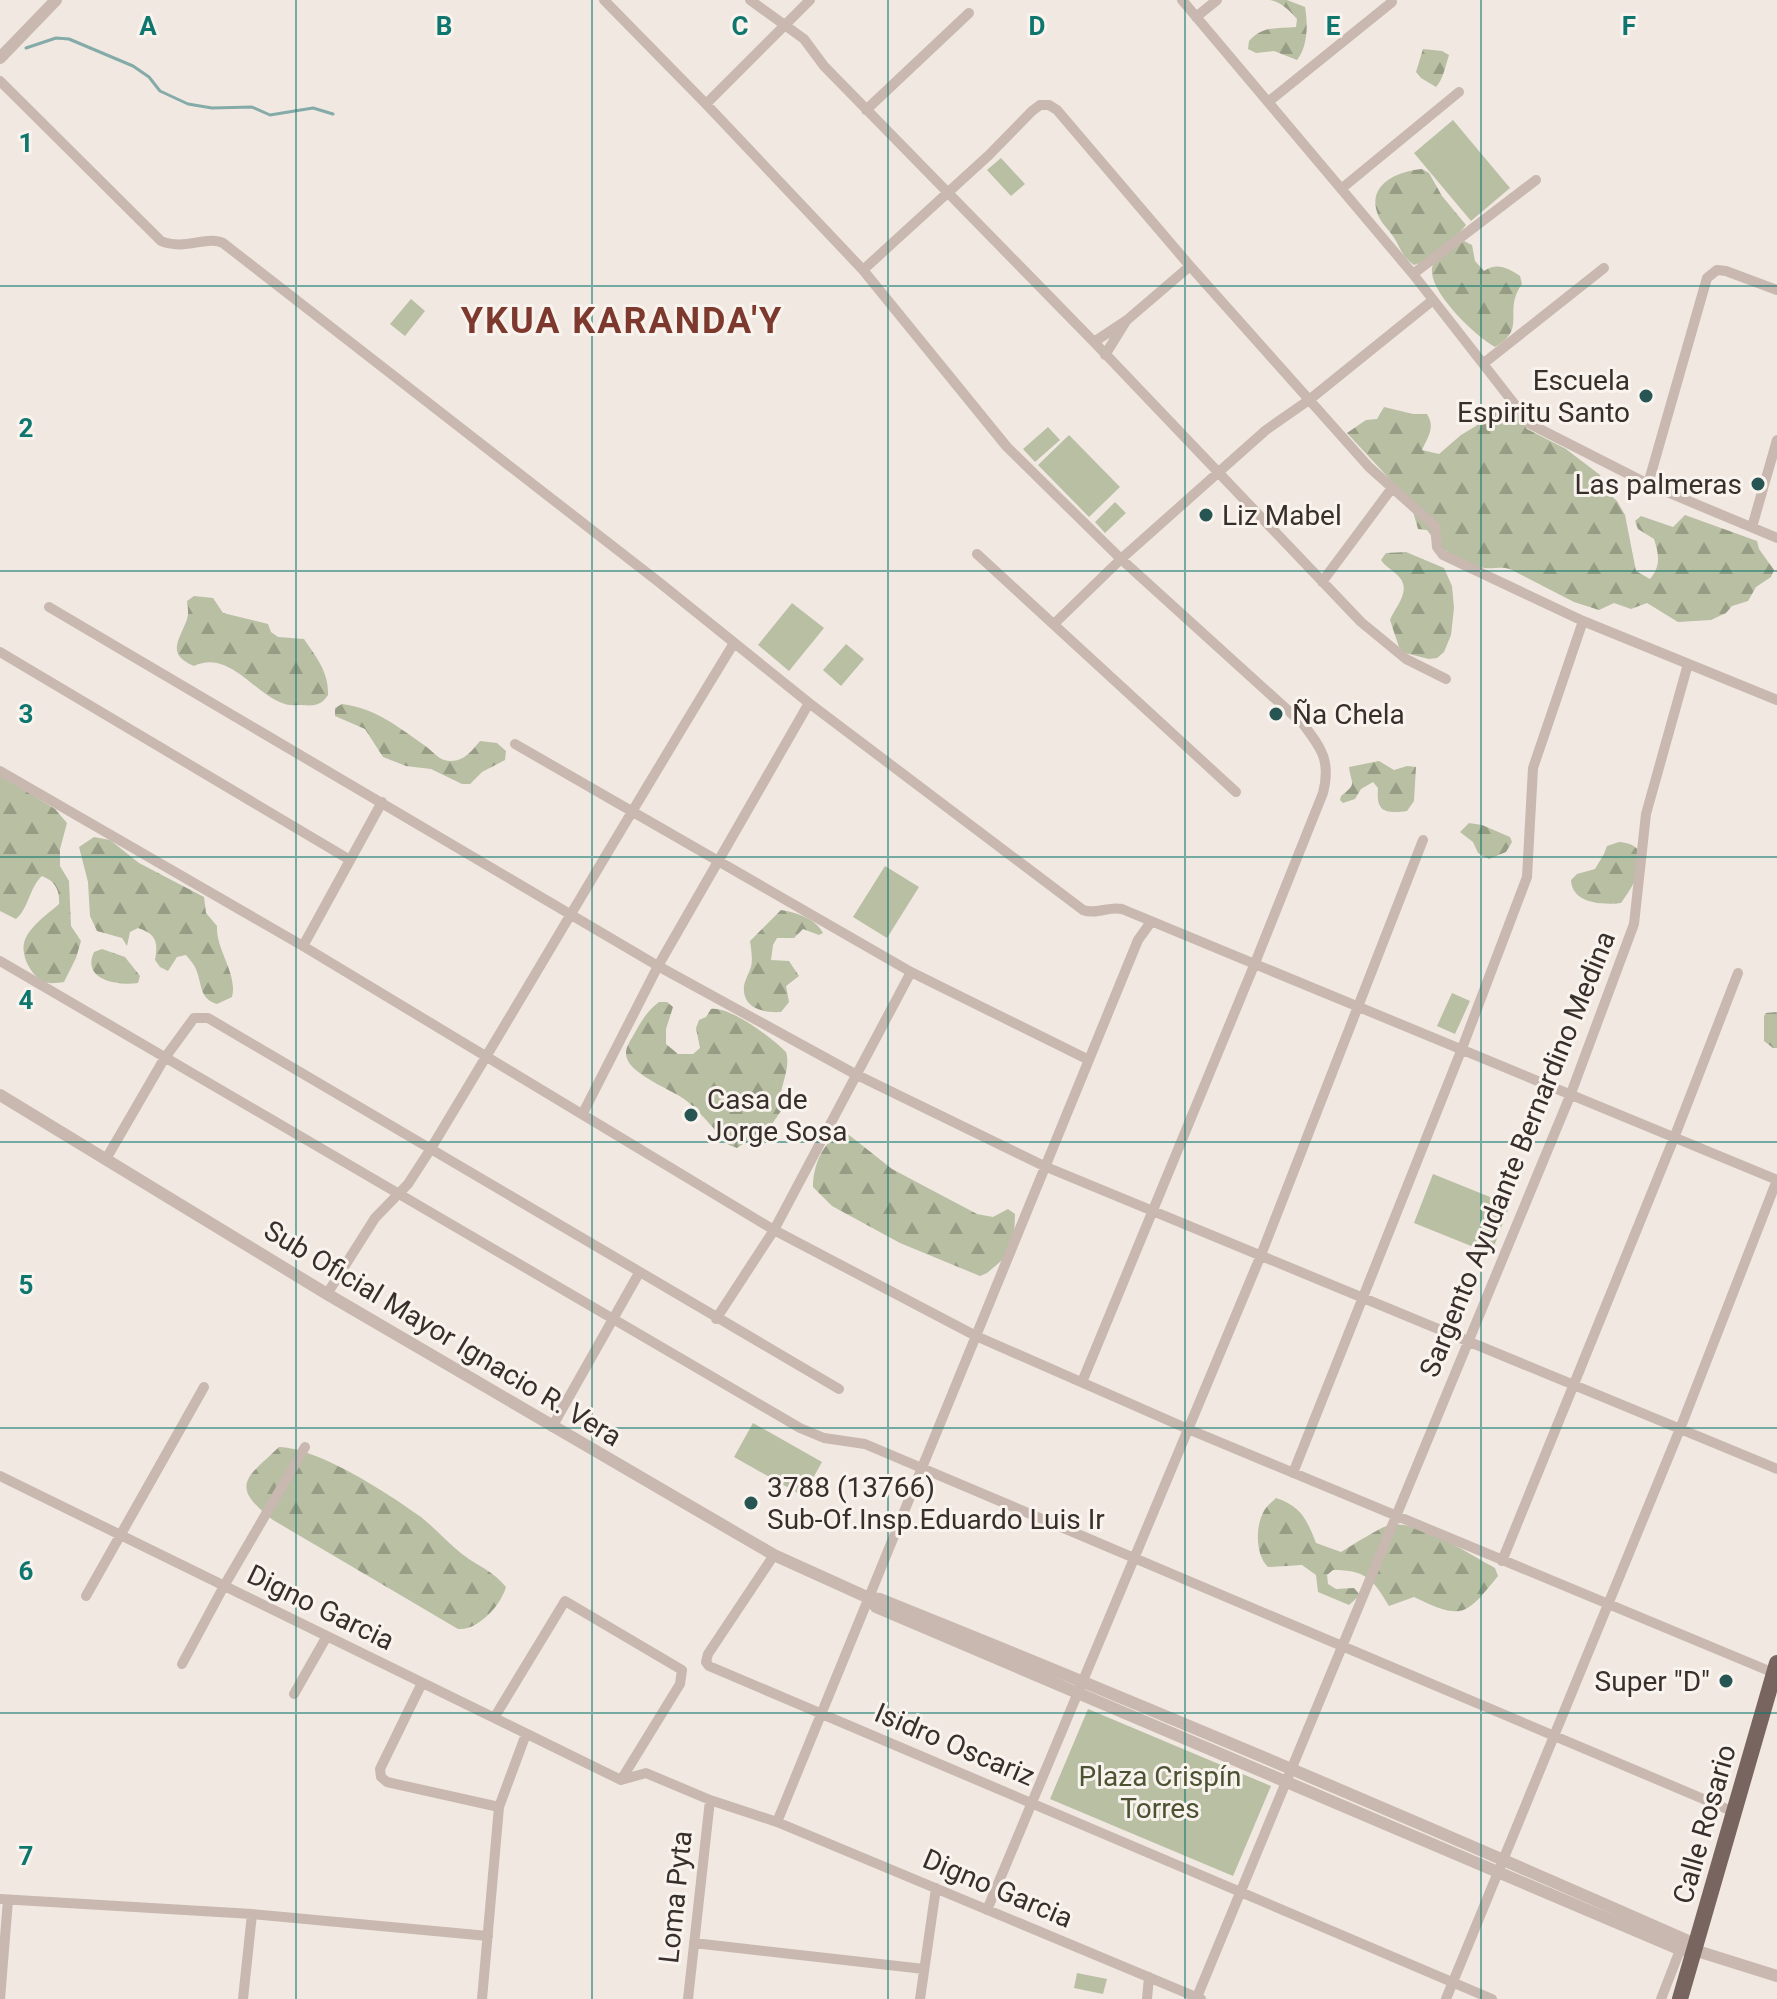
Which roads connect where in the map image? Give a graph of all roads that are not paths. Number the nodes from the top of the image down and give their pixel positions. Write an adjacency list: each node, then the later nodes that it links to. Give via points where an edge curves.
1 (56, 0): 11 (street)
2 (604, 0): 15 (street)
3 (750, 0): 10 (street)
4 (810, 0): 10 (street)
5 (1182, 0): 9 (street)
6 (1217, 0): 9 (street)
7 (1392, 2): 14 (street)
8 (969, 13): 16 (street)
9 (1196, 17): 14 (street)
10 (785, 25): 15 (street); 16 (street, via 804,39)
11 (0, 58)
12 (0, 81): 43 (street, via 161,241 180,246 214,239 223,243)
13 (1459, 92): 18 (street)
14 (1268, 102): 18 (street)
15 (706, 104): 22 (street)
16 (866, 110): 19 (street)
17 (1536, 180): 23 (street)
18 (1341, 189): 23 (street)
19 (946, 193): 20 (street, via 1032,111 1049,105); 22 (street); 27 (street)
20 (1190, 266): 26 (street); 30 (street)
21 (1604, 268): 29 (street)
22 (863, 270): 38 (street, via 1007,447)
23 (1413, 274): 25 (street)
24 (1777, 290): 33 (street, via 1726,271 1717,270 1707,278)
25 (1433, 300): 29 (street); 30 (street)
26 (1127, 320): 27 (street); 28 (street)
27 (1094, 342): 28 (street)
28 (1105, 355): 32 (street)
29 (1484, 363): 33 (street, via 1530,424)
30 (1309, 400): 32 (street); 34 (street)
31 (1777, 440): 35 (street)
32 (1218, 474): 38 (street); 39 (street)
33 (1648, 484): 35 (street)
34 (1392, 488): 39 (street); 41 (street, via 1435,526 1443,555)
35 (1752, 527): 36 (street)
36 (1777, 538)
37 (977, 554): 42 (street)
38 (1121, 559): 42 (street); 61 (street, via 1303,724 1324,755 1328,774 1323,793)
39 (1322, 582): 46 (street, via 1406,659)
40 (49, 607): 52 (street)
41 (1583, 621): 45 (street); 66 (street, via 1533,768 1527,877)
42 (1055, 623): 51 (street)
43 (734, 643): 48 (street); 53 (street)
44 (0, 652): 55 (street)
45 (1688, 664): 47 (street); 72 (street, Sargento Ayudante Bernardino Medina, via 1646,814 1634,924)
46 (1446, 679)
47 (1777, 700)
48 (809, 703): 56 (street); 58 (street, via 1083,910 1115,908)
49 (515, 744): 53 (street)
50 (0, 771): 59 (street)
51 (1236, 792)
52 (382, 802): 55 (street); 57 (street)
53 (631, 811): 56 (street); 57 (street)
54 (1423, 840): 65 (street)
55 (350, 860): 59 (street)
56 (718, 860): 62 (street); 63 (street)
57 (572, 916): 62 (street); 67 (street)
58 (1151, 922): 61 (street); 69 (street, via 1138,940)
59 (303, 946): 67 (street)
60 (0, 961): 68 (street)
61 (1255, 963): 65 (street); 80 (street)
62 (658, 966): 70 (street); 73 (street)
63 (911, 972): 69 (street); 70 (street)
64 (1738, 973): 74 (street)
65 (1357, 1007): 66 (street); 82 (street)
66 (1461, 1051): 72 (street); 85 (street)
67 (486, 1057): 73 (street); 75 (street)
68 (164, 1059): 75 (street, via 194,1018 208,1018); 76 (street); 79 (street)
69 (1089, 1060): 77 (street)
70 (855, 1074): 77 (street); 81 (street)
71 (0, 1095): 76 (street, Sub Oficial Mayor Ignacio R. Vera)
72 (1570, 1096): 74 (street); 89 (street, Sargento Ayudante Bernardino Medina)
73 (583, 1113): 81 (street)
74 (1674, 1138): 78 (street); 91 (street)
75 (430, 1150): 79 (street); 83 (street)
76 (106, 1159): 84 (street, Sub Oficial Mayor Ignacio R. Vera)
77 (1044, 1166): 80 (street); 88 (street)
78 (1777, 1180): 96 (street)
79 (398, 1194): 84 (street, via 375,1218); 87 (street)
80 (1153, 1210): 82 (street); 90 (street)
81 (774, 1230): 86 (street); 88 (street)
82 (1261, 1255): 85 (street); 95 (street)
83 (639, 1273): 86 (street); 87 (street)
84 (327, 1294): 94 (street, Sub Oficial Mayor Ignacio R. Vera)
85 (1363, 1297): 89 (street); 100 (street)
86 (716, 1319): 93 (street)
87 (612, 1320): 94 (street); 99 (street, via 800,1428 824,1438 857,1441)
88 (976, 1336): 90 (street); 99 (street)
89 (1470, 1341): 91 (street); 102 (street, Sargento Ayudante Bernardino Medina)
90 (1082, 1382): 95 (street)
91 (1573, 1384): 96 (street); 106 (street)
92 (204, 1387): 103 (street)
93 (839, 1389)
94 (552, 1427): 104 (street, Sub Oficial Mayor Ignacio R. Vera)
95 (1188, 1429): 100 (street); 105 (street)
96 (1680, 1429): 98 (street); 110 (street)
97 (305, 1447): 107 (street)
98 (1777, 1469)
99 (921, 1470): 105 (street); 109 (street)
100 (1293, 1473): 102 (street)
101 (0, 1476): 103 (street, Digno Garcia)
102 (1398, 1517): 106 (street); 112 (street, Sargento Ayudante Bernardino Medina)
103 (121, 1535): 107 (street, Digno Garcia); 108 (street)
104 (774, 1555): 109 (street, Sub Oficial Mayor Ignacio R. Vera); 118 (street, Isidro Oscariz, via 706,1662)
105 (1133, 1559): 112 (street); 116 (street)
106 (1502, 1561): 110 (street)
107 (224, 1586): 111 (street, Digno Garcia); 113 (street)
108 (86, 1596)
109 (869, 1598): 116 (street, Sub Oficial Mayor Ignacio R. Vera); 118 (street)
110 (1607, 1606): 114 (street); 121 (street)
111 (327, 1636): 115 (street, Digno Garcia); 117 (street)
112 (1344, 1648): 121 (street); 122 (street, Sargento Ayudante Bernardino Medina)
113 (182, 1664)
114 (1776, 1668): 127 (main road, Calle Rosario)
115 (422, 1683): 119 (street, Digno Garcia); 126 (street, via 380,1769 381,1777)
116 (1080, 1686): 122 (street, Sub Oficial Mayor Ignacio R. Vera); 125 (street)
117 (294, 1694)
118 (822, 1713): 125 (street, Isidro Oscariz); 128 (street)
119 (494, 1718): 120 (street, Digno Garcia); 123 (street, via 565,1601 682,1670 680,1684)
120 (526, 1734): 123 (street, Digno Garcia); 126 (street)
121 (1554, 1736): 127 (street); 129 (street)
122 (1288, 1775): 129 (street, Sub Oficial Mayor Ignacio R. Vera); 131 (street, Sargento Ayudante Bernardino Medina)
123 (621, 1780): 124 (street, Digno Garcia, via 646,1773)
124 (710, 1800): 128 (street, Digno Garcia); 136 (street, Loma Pyta)
125 (1032, 1802): 131 (street, Isidro Oscariz); 133 (street)
126 (499, 1807): 135 (street)
127 (1734, 1812): 137 (main road, Calle Rosario)
128 (777, 1822): 130 (street, Digno Garcia)
129 (1500, 1865): 137 (street, Sub Oficial Mayor Ignacio R. Vera, via 1686,1940); 141 (street)
130 (936, 1888): 133 (street, Digno Garcia); 138 (street)
131 (1240, 1891): 141 (street, Isidro Oscariz); 143 (street, Sargento Ayudante Bernardino Medina)
132 (4, 1900): 134 (street); 145 (street)
133 (987, 1910): 140 (street, Digno Garcia)
134 (252, 1914): 135 (street); 146 (street)
135 (488, 1936): 147 (street)
136 (694, 1943): 138 (street); 148 (street, Loma Pyta)
137 (1687, 1950): 139 (street, Sub Oficial Mayor Ignacio R. Vera); 142 (street); 144 (main road, Calle Rosario)
138 (924, 1969): 149 (street)
139 (1777, 1976)
140 (1149, 1977): 143 (street, Digno Garcia); 150 (street)
141 (1453, 1981): 151 (street); 152 (street, Isidro Oscariz)
142 (1662, 1995): 144 (street)
143 (1199, 1998)
144 (1681, 1998)
145 (0, 1999)
146 (243, 1999)
147 (482, 1999)
148 (688, 1999)
149 (920, 1999)
150 (1147, 1999)
151 (1446, 1999)
152 (1492, 1999)

